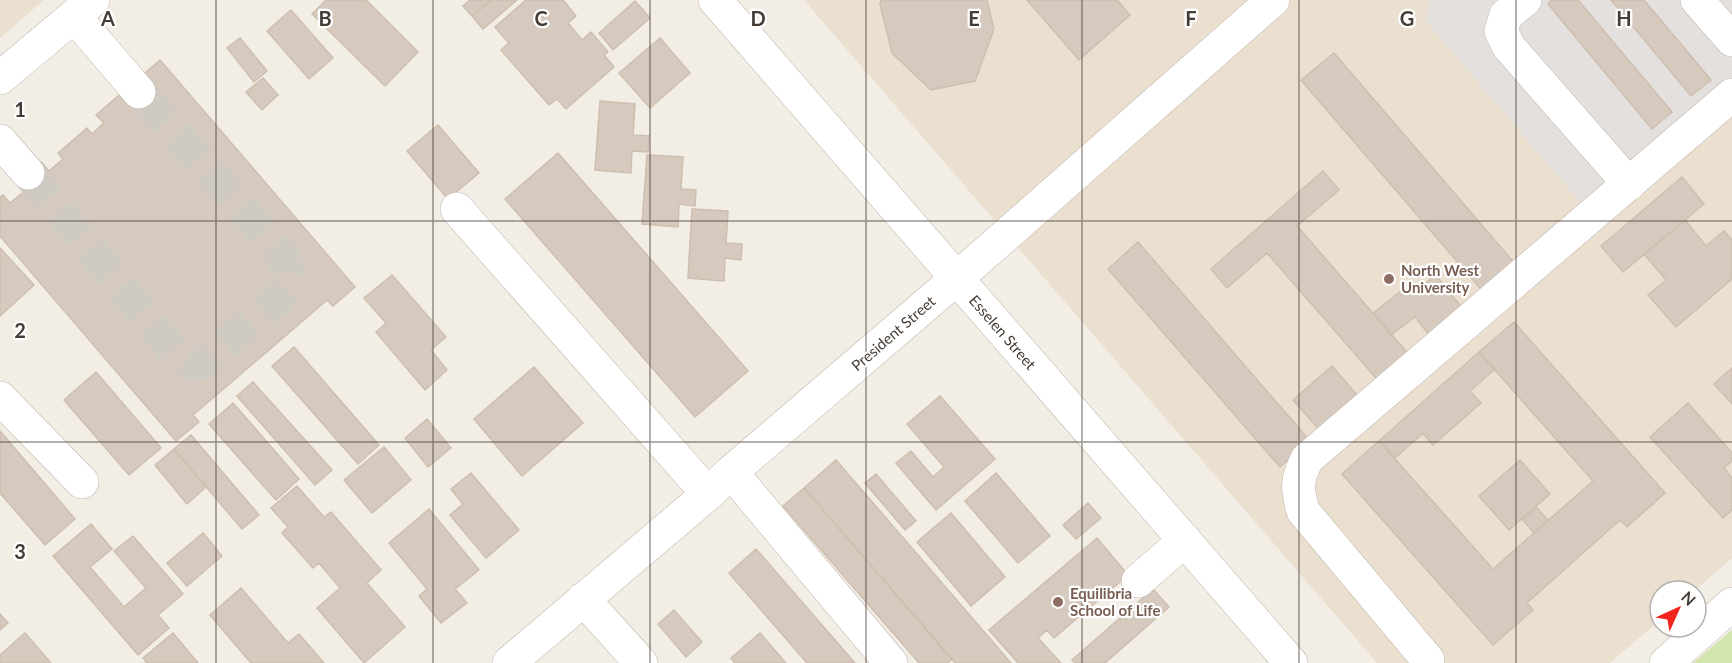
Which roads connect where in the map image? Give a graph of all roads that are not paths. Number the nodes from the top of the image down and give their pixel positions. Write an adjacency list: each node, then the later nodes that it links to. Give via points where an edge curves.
1 (715, 0): 14 (street, Esselen Street)
2 (1273, 0): 14 (street, President Street)
3 (1525, 0): 12 (street, via 1506,15 1501,31 1509,47)
4 (1697, 0): 6 (street)
5 (83, 8): 7 (street); 8 (street)
6 (1732, 40)
7 (0, 78)
8 (139, 92)
9 (1732, 94): 12 (street)
10 (0, 141): 11 (street)
11 (28, 173)
12 (1629, 184): 22 (street, via 1306,459 1299,474 1298,492 1304,511)
13 (457, 209): 17 (street)
14 (956, 279): 17 (street, President Street); 18 (street, Esselen Street)
15 (0, 398): 16 (street)
16 (82, 482)
17 (719, 483): 20 (street, President Street); 25 (street)
18 (1185, 540): 19 (street); 26 (street, Esselen Street)
19 (1138, 581)
20 (584, 599): 23 (street, President Street); 24 (street)
21 (1732, 604): 27 (street)
22 (1428, 660)
23 (509, 663)
24 (641, 663)
25 (891, 663)
26 (1292, 663)
27 (1666, 663)

